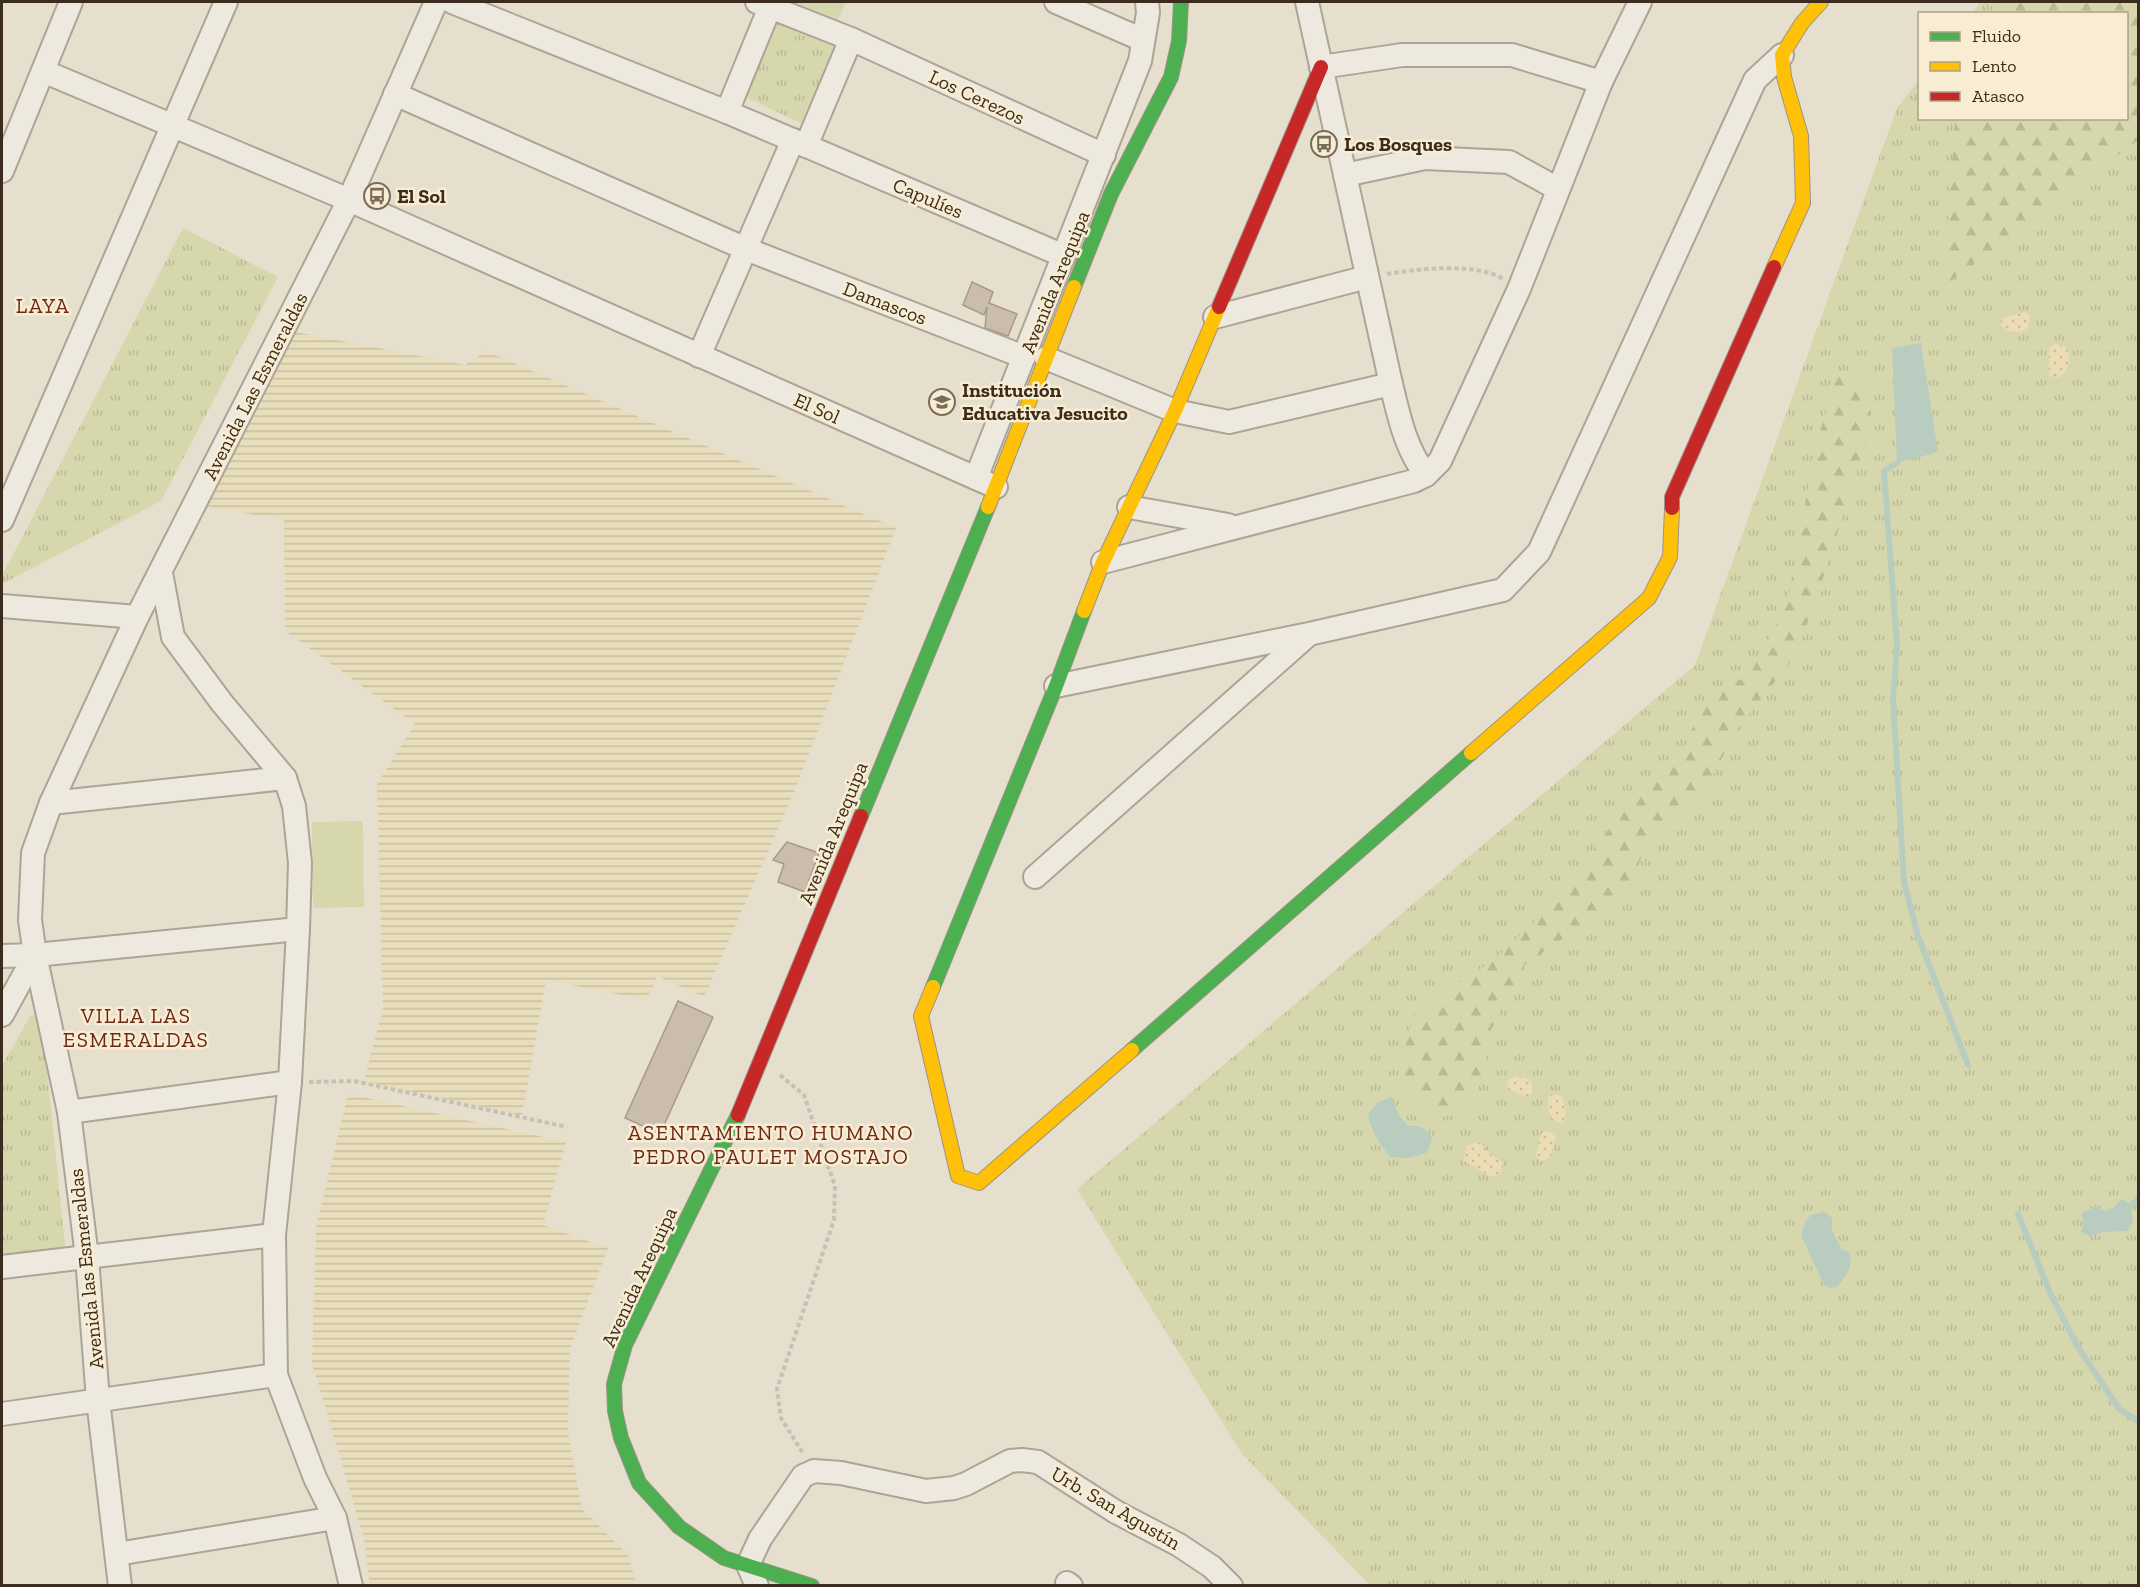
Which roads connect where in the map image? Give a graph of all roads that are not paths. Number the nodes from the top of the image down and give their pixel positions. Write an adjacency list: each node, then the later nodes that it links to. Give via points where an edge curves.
1 (71, 2): 16 (street)
2 (226, 2): 20 (street)
3 (436, 2): 18 (street, Avenida Las Esmeraldas)
4 (452, 2): 19 (street, Capulíes)
5 (1056, 2): 13 (street)
6 (1147, 2): 13 (street)
7 (1181, 2): 32 (street, Avenida Arequipa, via 1179,41 1171,77)
8 (1307, 2): 15 (street)
9 (1640, 2): 17 (street)
10 (1821, 2): 14 (street)
11 (766, 3): 12 (street, Los Cerezos); 19 (street)
12 (851, 39): 21 (street); 22 (street, Los Cerezos)
13 (1143, 40): 22 (street, via 1140,61)
14 (1782, 55): 44 (street, via 1755,80 1539,552 1503,590); 45 (street, via 1784,77 1801,136 1803,202 1672,497 1670,556 1649,598 979,1183 958,1176 921,1016)
15 (1321, 68): 17 (street, via 1402,55 1512,55); 24 (street); 30 (street)
16 (43, 71): 20 (street, El Sol); 23 (street)
17 (1601, 82): 25 (street)
18 (395, 94): 26 (street, Avenida Las Esmeraldas); 27 (street, Damascos)
19 (727, 111): 21 (street, Capulíes)
20 (172, 125): 26 (street, El Sol); 38 (street)
21 (799, 143): 27 (street); 28 (street, Capulíes)
22 (1104, 155): 28 (street)
23 (2, 171)
24 (1345, 175): 25 (street, via 1425,158 1509,162); 29 (street)
25 (1558, 189): 35 (street, via 1519,290 1440,461)
26 (349, 200): 31 (street, El Sol); 41 (street, Avenida Las Esmeraldas)
27 (746, 249): 31 (street); 32 (street, Damascos)
28 (1064, 256): 32 (street)
29 (1367, 277): 30 (street); 33 (street)
30 (1215, 317): 34 (street)
31 (699, 356): 36 (street, El Sol)
32 (1035, 357): 34 (street, Damascos); 36 (street)
33 (1391, 384): 34 (street, Damascos, via 1229,422); 35 (street, via 1406,442)
34 (1175, 411): 37 (street)
35 (1426, 475): 39 (street)
36 (986, 482): 63 (street, Avenida Arequipa, via 762,1060 625,1345 614,1384 621,1438 639,1482 679,1527)
37 (1129, 507): 39 (street); 40 (street)
38 (2, 520)
39 (1236, 527): 40 (street)
40 (1103, 562): 45 (street)
41 (161, 573): 43 (street, Avenida Las Esmeraldas); 46 (street, via 173,638)
42 (2, 606): 43 (street)
43 (137, 617): 47 (street)
44 (1309, 634): 45 (street); 48 (street)
45 (1056, 686)
46 (285, 778): 47 (street); 49 (street, via 294,806 300,863)
47 (51, 803): 50 (street, via 33,853 30,920)
48 (1035, 877)
49 (298, 929): 50 (street); 53 (street)
50 (35, 955): 51 (street); 52 (street); 54 (street, Avenida las Esmeraldas)
51 (2, 956)
52 (2, 1015)
53 (290, 1082): 54 (street); 55 (street)
54 (69, 1112): 56 (street, Avenida las Esmeraldas)
55 (274, 1235): 56 (street); 58 (street)
56 (87, 1257): 57 (street); 59 (street, Avenida las Esmeraldas)
57 (2, 1267)
58 (276, 1375): 59 (street); 61 (street, via 315,1478)
59 (98, 1400): 60 (street); 62 (street, Avenida las Esmeraldas)
60 (2, 1414)
61 (335, 1518): 62 (street); 65 (street)
62 (117, 1554): 64 (street, Avenida las Esmeraldas)
63 (752, 1575): 66 (street, Avenida Arequipa); 67 (street, Urb. San Agustín, via 760,1539 803,1476 814,1471 926,1491 954,1488 1010,1461 1022,1460 1038,1462 1116,1512 1179,1545)
64 (120, 1586)
65 (351, 1586)
66 (813, 1586)
67 (1232, 1586)

